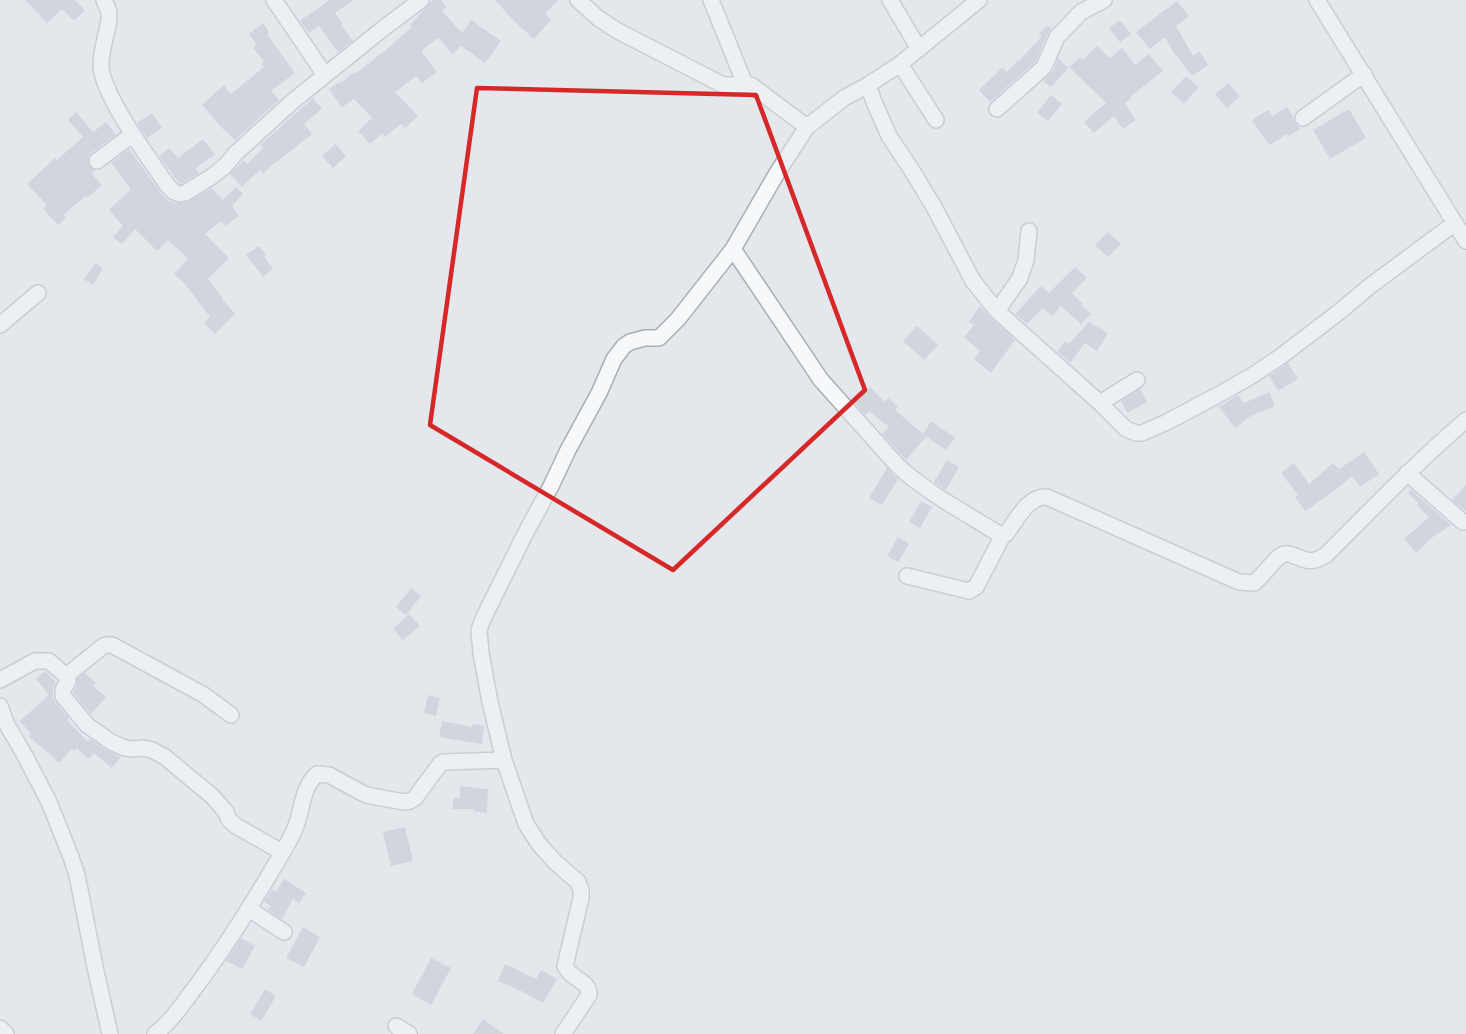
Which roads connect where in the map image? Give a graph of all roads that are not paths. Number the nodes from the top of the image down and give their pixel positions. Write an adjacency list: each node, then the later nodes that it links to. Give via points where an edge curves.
1 (104, 0): 20 (street, via 109,19 102,74)
2 (274, 0): 13 (street)
3 (421, 0): 13 (street)
4 (578, 0): 14 (street, via 616,30 723,85)
5 (711, 0): 14 (street)
6 (890, 0): 10 (street)
7 (979, 0): 10 (street)
8 (1104, 0): 16 (street, via 1081,12 1057,37 1044,67)
9 (1317, 0): 12 (street)
10 (919, 49): 11 (street)
11 (900, 64): 15 (street); 18 (street)
12 (1364, 74): 17 (street); 22 (street)
13 (324, 75): 20 (street, via 225,166 184,194 168,186)
14 (745, 84): 19 (street)
15 (868, 85): 19 (street); 27 (street, via 889,136 928,197 973,281)
16 (997, 109)
17 (1303, 118)
18 (936, 120)
19 (807, 127): 25 (street)
20 (133, 134): 21 (street)
21 (97, 161)
22 (1455, 223): 24 (street); 30 (street, via 1280,357 1167,422 1142,433 1131,432)
23 (1029, 231): 27 (street, via 1020,278)
24 (1466, 241)
25 (733, 249): 34 (street, via 821,380 897,465 933,494); 40 (street, via 662,336 630,342 614,359 483,619 479,630 481,653)
26 (38, 293): 28 (street)
27 (997, 311): 30 (street)
28 (0, 325)
29 (1137, 380): 30 (street)
30 (1100, 403)
31 (1466, 420): 32 (street)
32 (1407, 473): 33 (street); 34 (street, via 1326,555 1315,562 1285,554 1254,583 1239,582 1047,497 1040,496 1027,506)
33 (1462, 522)
34 (1003, 535): 35 (street, via 976,587 969,591)
35 (907, 576)
36 (66, 676): 37 (street, via 49,661 35,661); 39 (street, via 102,647 112,645 204,695); 41 (street, via 63,696 87,725 125,748 153,750 165,757 213,797 236,826)
37 (0, 680)
38 (0, 706): 46 (street, via 49,802 71,857)
39 (231, 715)
40 (504, 760): 41 (street, via 442,762 415,798 404,802 366,795 329,775 317,774 304,792 294,833); 48 (street, via 526,824 581,890 566,966 587,986 590,995)
41 (282, 852): 42 (street)
42 (249, 909): 43 (street); 47 (street, via 190,995)
43 (284, 932)
44 (0, 1028): 45 (street)
45 (6, 1034)
46 (110, 1034)
47 (155, 1034)
48 (563, 1034)

